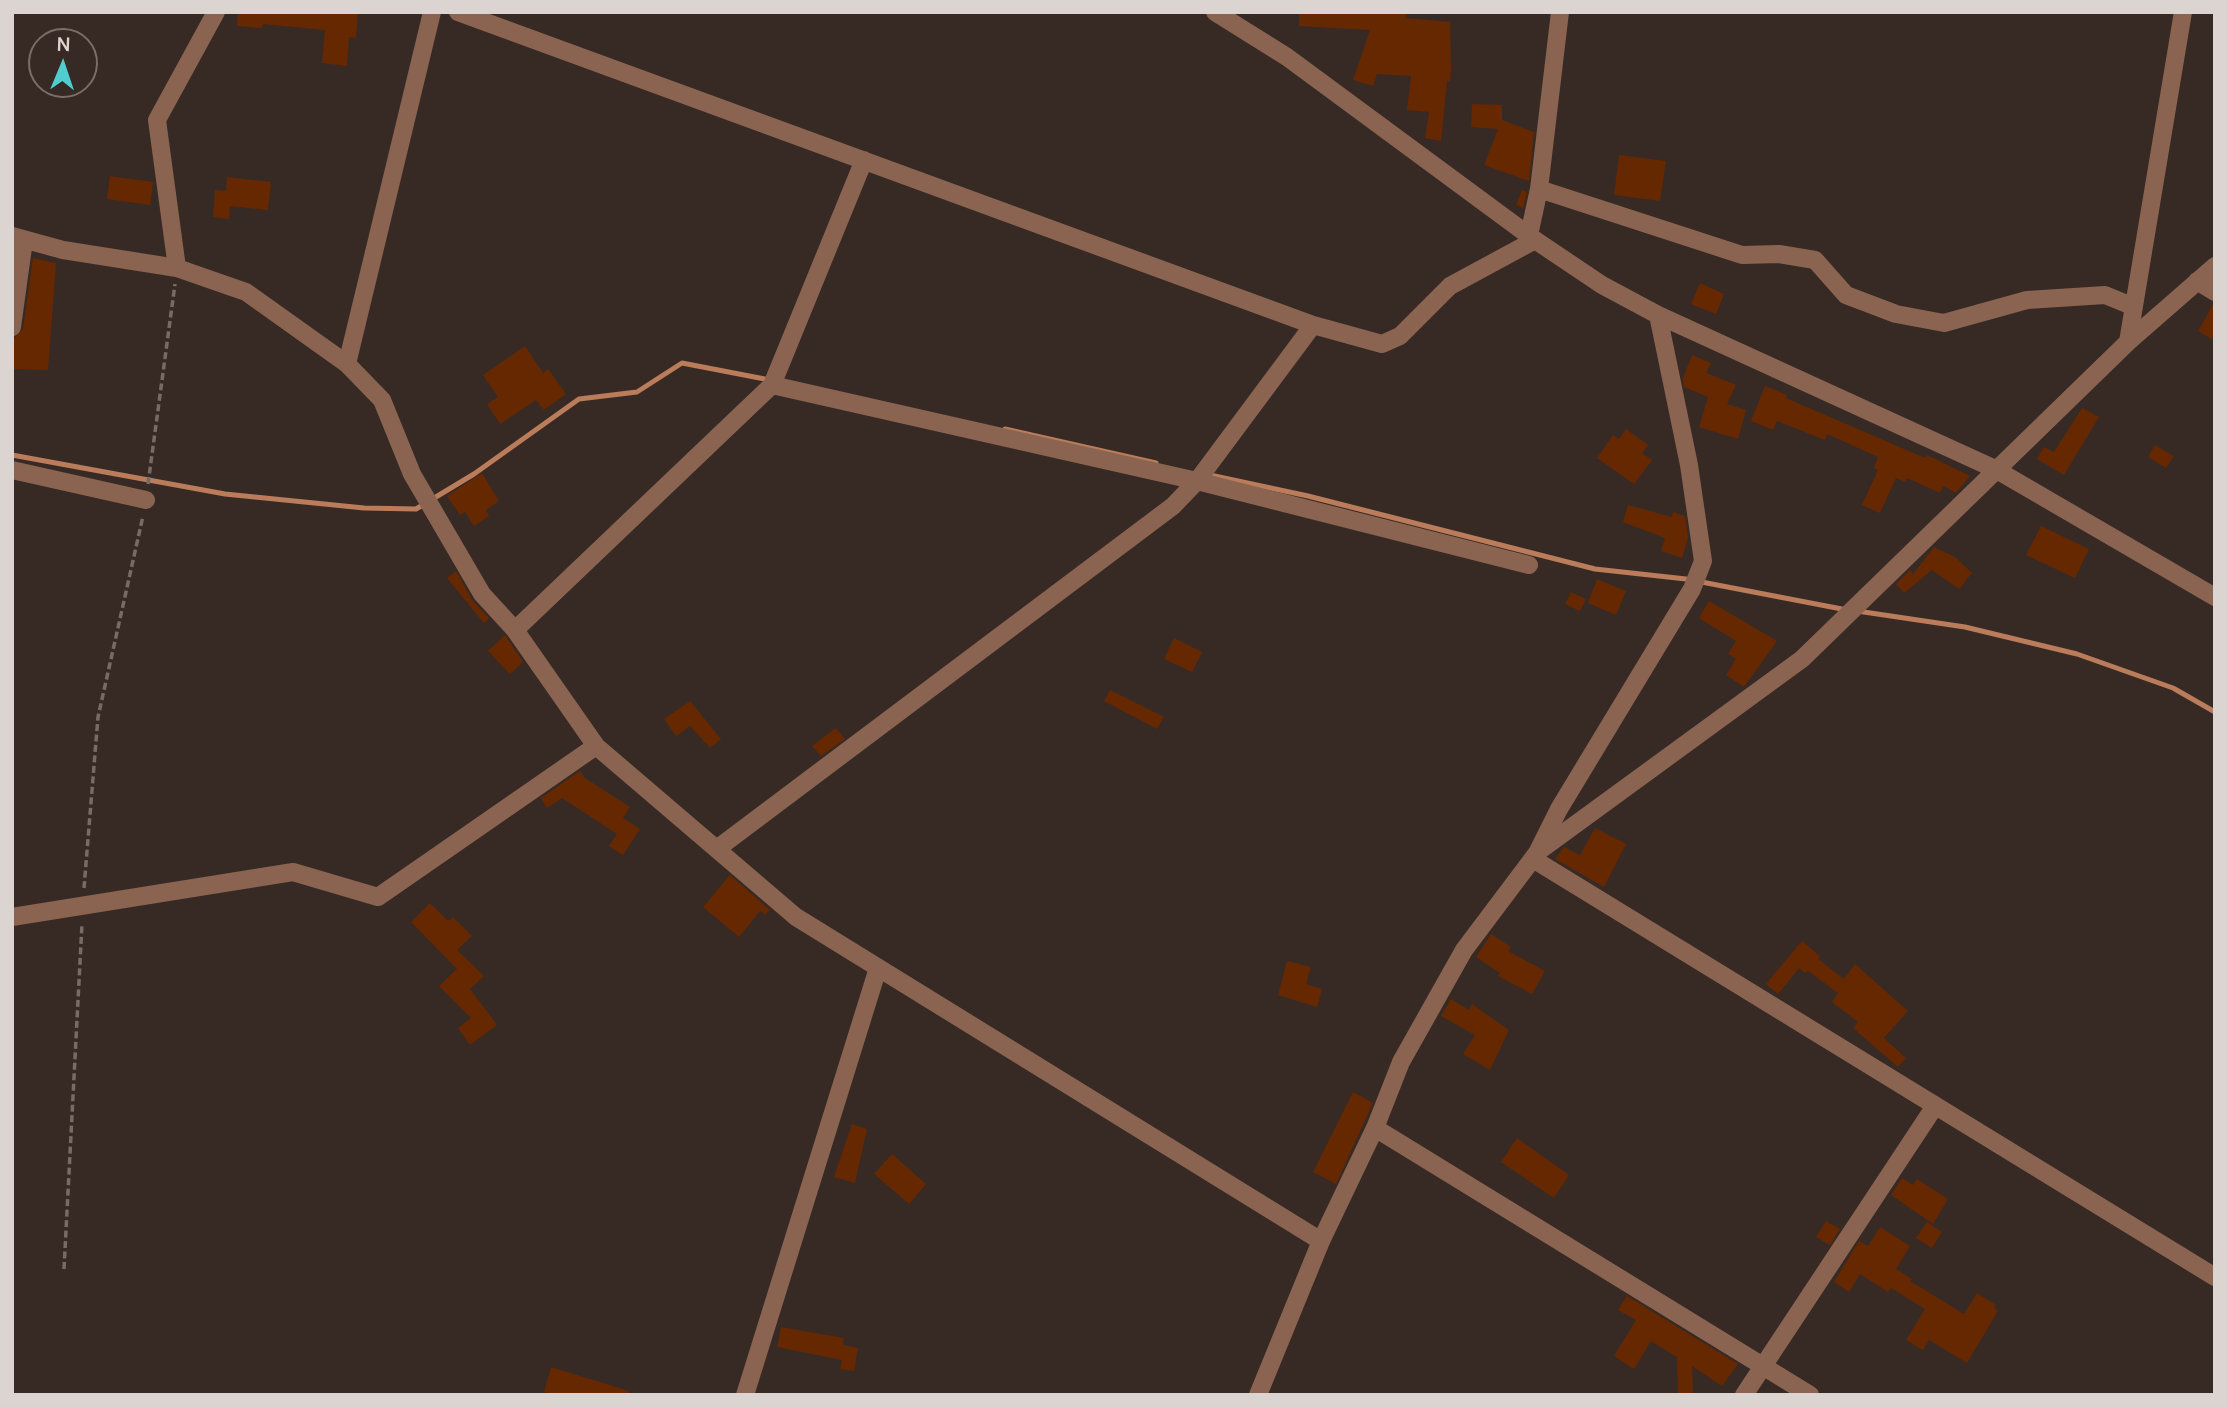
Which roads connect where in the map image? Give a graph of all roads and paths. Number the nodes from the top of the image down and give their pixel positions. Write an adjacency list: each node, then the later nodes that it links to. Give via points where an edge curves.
1 (216, 12): 12 (street, via 157,120)
2 (432, 12): 20 (street)
3 (458, 12): 7 (street)
4 (1215, 12): 9 (street, via 1287,57)
5 (1560, 12): 8 (street)
6 (2183, 12): 15 (street)
7 (863, 160): 17 (street); 21 (street)
8 (1539, 189): 9 (street); 15 (street, via 1742,255 1779,254 1815,260 1846,295 1896,314 1944,323 2027,300 2105,295)
9 (1532, 237): 16 (street, via 1602,285); 17 (street, via 1450,286 1400,336 1382,344)
10 (18, 238): 12 (street); 18 (street)
11 (2215, 266): 13 (street)
12 (177, 268): 20 (street, via 246,292); 25 (path)
13 (2197, 281): 14 (street); 19 (street)
14 (2215, 292)
15 (2132, 306): 19 (street)
16 (1658, 315): 22 (street); 31 (street, via 1689,465 1703,561 1692,589)
17 (1313, 325): 24 (street)
18 (12, 327)
19 (2128, 342): 22 (street)
20 (347, 364): 28 (street, via 382,400 412,474 482,594)
21 (772, 385): 24 (street); 28 (street)
22 (1995, 469): 27 (street); 31 (street, via 1802,659)
23 (12, 470): 25 (street)
24 (1197, 481): 26 (street); 30 (street, via 1174,506)
25 (146, 500): 32 (path, via 99,717)
26 (1529, 565)
27 (2215, 597)
28 (515, 631): 29 (street)
29 (596, 746): 30 (street); 32 (street, via 378,897 293,872)
30 (718, 848): 34 (street, via 796,917)
31 (1535, 856): 35 (street); 36 (street, via 1464,950 1401,1062)
32 (83, 905): 33 (street); 38 (path)
33 (12, 917)
34 (878, 968): 37 (street); 41 (street)
35 (1936, 1106): 39 (street); 40 (street)
36 (1375, 1128): 37 (street); 40 (street)
37 (1321, 1241): 42 (street)
38 (64, 1269)
39 (2215, 1278)
40 (1763, 1364): 43 (street); 44 (street)
41 (745, 1395)
42 (1258, 1395)
43 (1744, 1395)
44 (1810, 1395)

